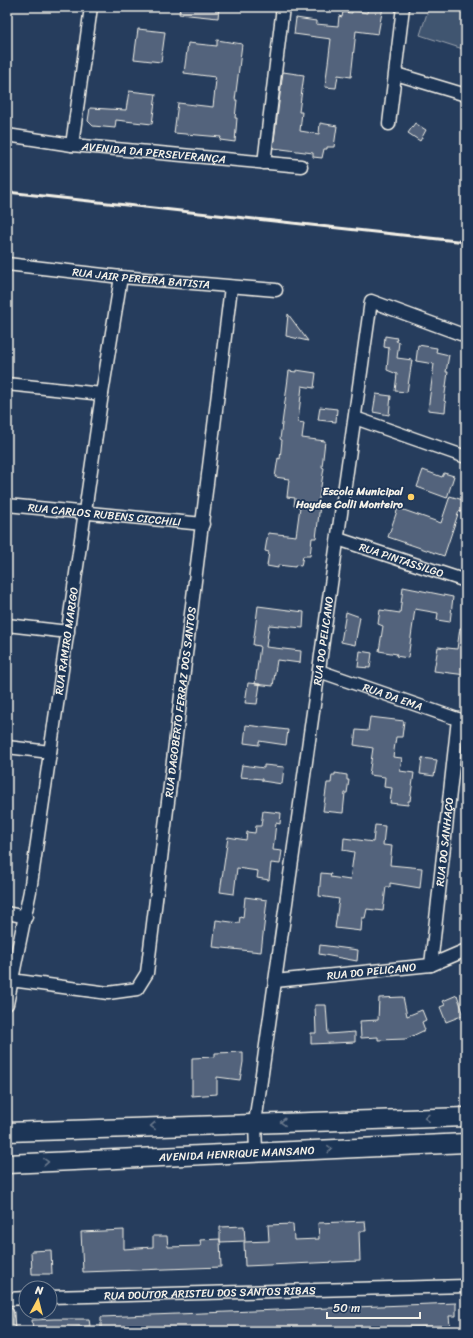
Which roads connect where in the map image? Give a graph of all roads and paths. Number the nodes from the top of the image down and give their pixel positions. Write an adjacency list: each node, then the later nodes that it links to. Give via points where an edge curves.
1 (91, 7): 8 (street)
2 (283, 7): 9 (street)
3 (403, 7): 4 (street)
4 (396, 74): 5 (street); 6 (street)
5 (466, 95)
6 (389, 124)
7 (7, 135): 8 (street, AVENIDA DA PERSEVERANÇA)
8 (72, 145): 9 (street, AVENIDA DA PERSEVERANÇA)
9 (264, 163): 10 (street, AVENIDA DA PERSEVERANÇA)
10 (301, 166)
11 (7, 264): 12 (street, RUA JAIR PEREIRA BATISTA)
12 (121, 278): 13 (street, RUA JAIR PEREIRA BATISTA); 17 (street, RUA RAMIRO MARIGO)
13 (232, 287): 14 (street, RUA JAIR PEREIRA BATISTA); 22 (street, RUA DAGOBERTO FERRAZ DOS SANTOS)
14 (276, 290)
15 (466, 336): 18 (street, RUA DO PELICANO, via 371,301)
16 (7, 384): 17 (street)
17 (102, 394): 21 (street, RUA RAMIRO MARIGO)
18 (355, 418): 19 (street); 23 (street, RUA DO PELICANO)
19 (466, 458)
20 (7, 505): 21 (street, RUA CARLOS RUBENS CICCHILI)
21 (86, 513): 22 (street, RUA CARLOS RUBENS CICCHILI); 26 (street, RUA RAMIRO MARIGO)
22 (202, 524): 35 (street, RUA DAGOBERTO FERRAZ DOS SANTOS, via 147,973 137,989 108,993)
23 (338, 539): 24 (street, RUA PINTASSILGO); 27 (street, RUA DO PELICANO)
24 (466, 581)
25 (7, 625): 26 (street)
26 (68, 632): 30 (street, RUA RAMIRO MARIGO)
27 (319, 671): 28 (street, RUA DA EMA); 36 (street, RUA DO PELICANO)
28 (462, 721): 34 (street, RUA DO SANHAÇO)
29 (7, 747): 30 (street)
30 (50, 752): 32 (street, RUA RAMIRO MARIGO)
31 (7, 913): 32 (street)
32 (26, 917): 35 (street, RUA RAMIRO MARIGO)
33 (466, 950): 34 (street, RUA DO PELICANO)
34 (431, 965): 36 (street, RUA DO PELICANO)
35 (11, 980): 37 (street, RUA RAMIRO MARIGO)
36 (275, 981): 39 (street, RUA DO PELICANO)
37 (7, 1004)
38 (466, 1117): 39 (street, one-way to 39)
39 (255, 1123): 40 (street, one-way to 40); 42 (street, RUA DO PELICANO)
40 (7, 1132)
41 (466, 1143): 42 (street, AVENIDA HENRIQUE MANSANO, one-way to 41)
42 (256, 1152): 43 (street, AVENIDA HENRIQUE MANSANO, one-way to 42)
43 (7, 1164)
44 (466, 1286): 45 (street, RUA DOUTOR ARISTEU DOS SANTOS RIBAS)
45 (58, 1297)
46 (7, 1298): 47 (street)
47 (18, 1298)
48 (7, 1313): 49 (street)
49 (8, 1331)

